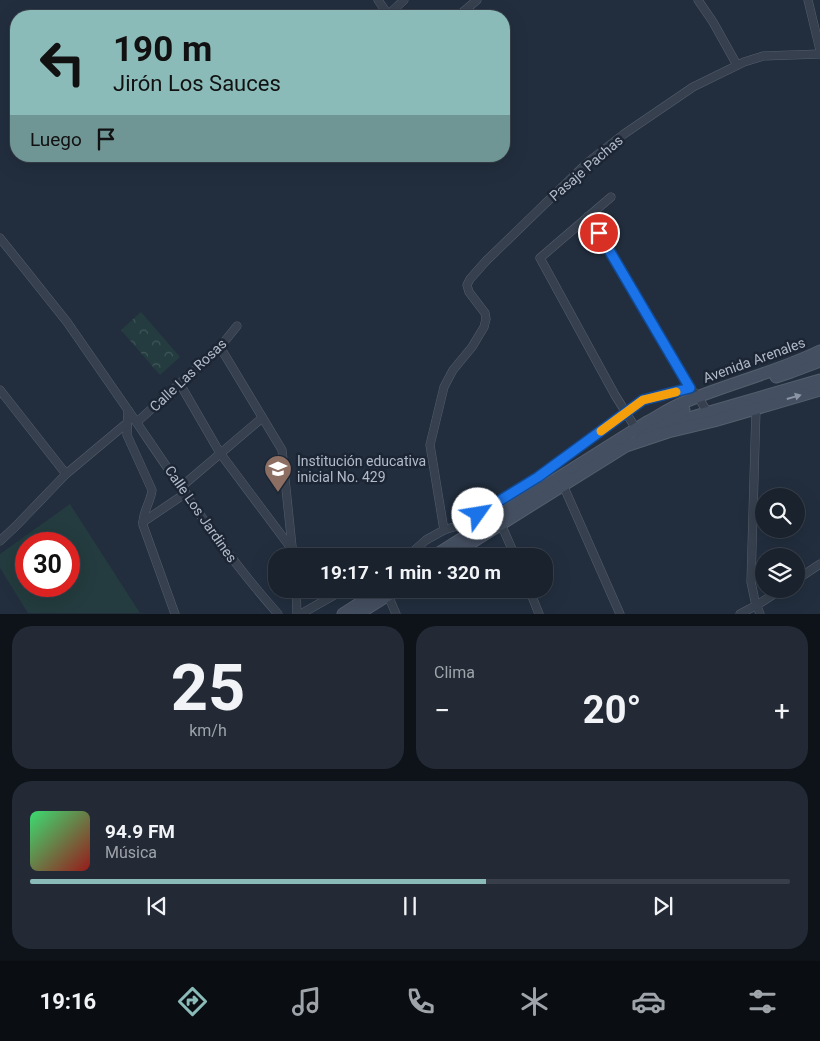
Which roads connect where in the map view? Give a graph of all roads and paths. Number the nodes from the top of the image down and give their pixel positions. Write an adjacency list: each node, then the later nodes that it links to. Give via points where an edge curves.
1 (404, 0): 5 (street)
2 (477, 0): 6 (street)
3 (698, 0): 8 (street)
4 (808, 0): 7 (street)
5 (394, 10)
6 (465, 10)
7 (820, 52): 8 (street, Pasaje Pachas, via 763,56)
8 (737, 65): 38 (street, Pasaje Pachas, via 694,88 624,134 587,163 470,279 467,285 469,292 486,319 472,347 444,386 430,445)
9 (611, 197): 10 (street)
10 (588, 216): 17 (street); 23 (street, via 540,258)
11 (0, 238): 22 (street, Calle Los Jardines, via 67,322)
12 (237, 326): 13 (street, Calle Las Rosas)
13 (220, 347): 16 (street, Calle Las Rosas); 25 (street)
14 (820, 351): 20 (main road, Avenida Arenales)
15 (820, 361): 20 (main road)
16 (180, 384): 26 (street, Calle Las Rosas); 31 (street)
17 (690, 388): 20 (street); 23 (street, via 643,400)
18 (820, 388): 21 (main road, one-way to 18); 24 (main road)
19 (0, 390): 32 (street)
20 (700, 399): 24 (street, Avenida Arenales); 28 (main road); 29 (main road, Avenida Arenales, via 679,404)
21 (756, 409): 24 (main road); 55 (street, via 751,582)
22 (128, 410): 26 (street, Calle Los Jardines); 27 (street)
23 (626, 412): 29 (street); 38 (street, via 538,477 463,524)
24 (711, 417): 28 (main road); 30 (main road)
25 (262, 418): 31 (street); 41 (street, via 282,450)
26 (137, 422): 34 (street, Calle Los Jardines)
27 (127, 423): 32 (street); 36 (street, via 127,436 152,490)
28 (652, 430): 29 (main road)
29 (639, 433): 30 (main road)
30 (623, 443): 33 (main road); 43 (main road)
31 (220, 453): 34 (street); 40 (street)
32 (66, 474): 39 (street)
33 (563, 485): 37 (main road); 64 (street)
34 (181, 487): 35 (street, Calle Los Jardines)
35 (186, 494): 36 (street); 57 (street, Calle Los Jardines, via 227,552)
36 (143, 522): 56 (street)
37 (501, 524): 44 (main road); 45 (street)
38 (444, 530): 42 (street)
39 (0, 541)
40 (289, 548)
41 (292, 548)
42 (417, 548)
43 (447, 548)
44 (463, 548)
45 (512, 548)
46 (820, 564): 47 (street)
47 (805, 574)
48 (296, 598): 58 (street)
49 (329, 598): 59 (street)
50 (373, 598): 60 (main road)
51 (378, 598): 61 (main road)
52 (391, 598): 62 (street)
53 (533, 598): 63 (street)
54 (768, 598): 55 (street)
55 (757, 605): 65 (street); 66 (street)
56 (175, 614)
57 (278, 614)
58 (297, 614)
59 (301, 614)
60 (343, 614)
61 (358, 614)
62 (396, 614)
63 (539, 614)
64 (620, 614)
65 (740, 614)
66 (760, 614)

